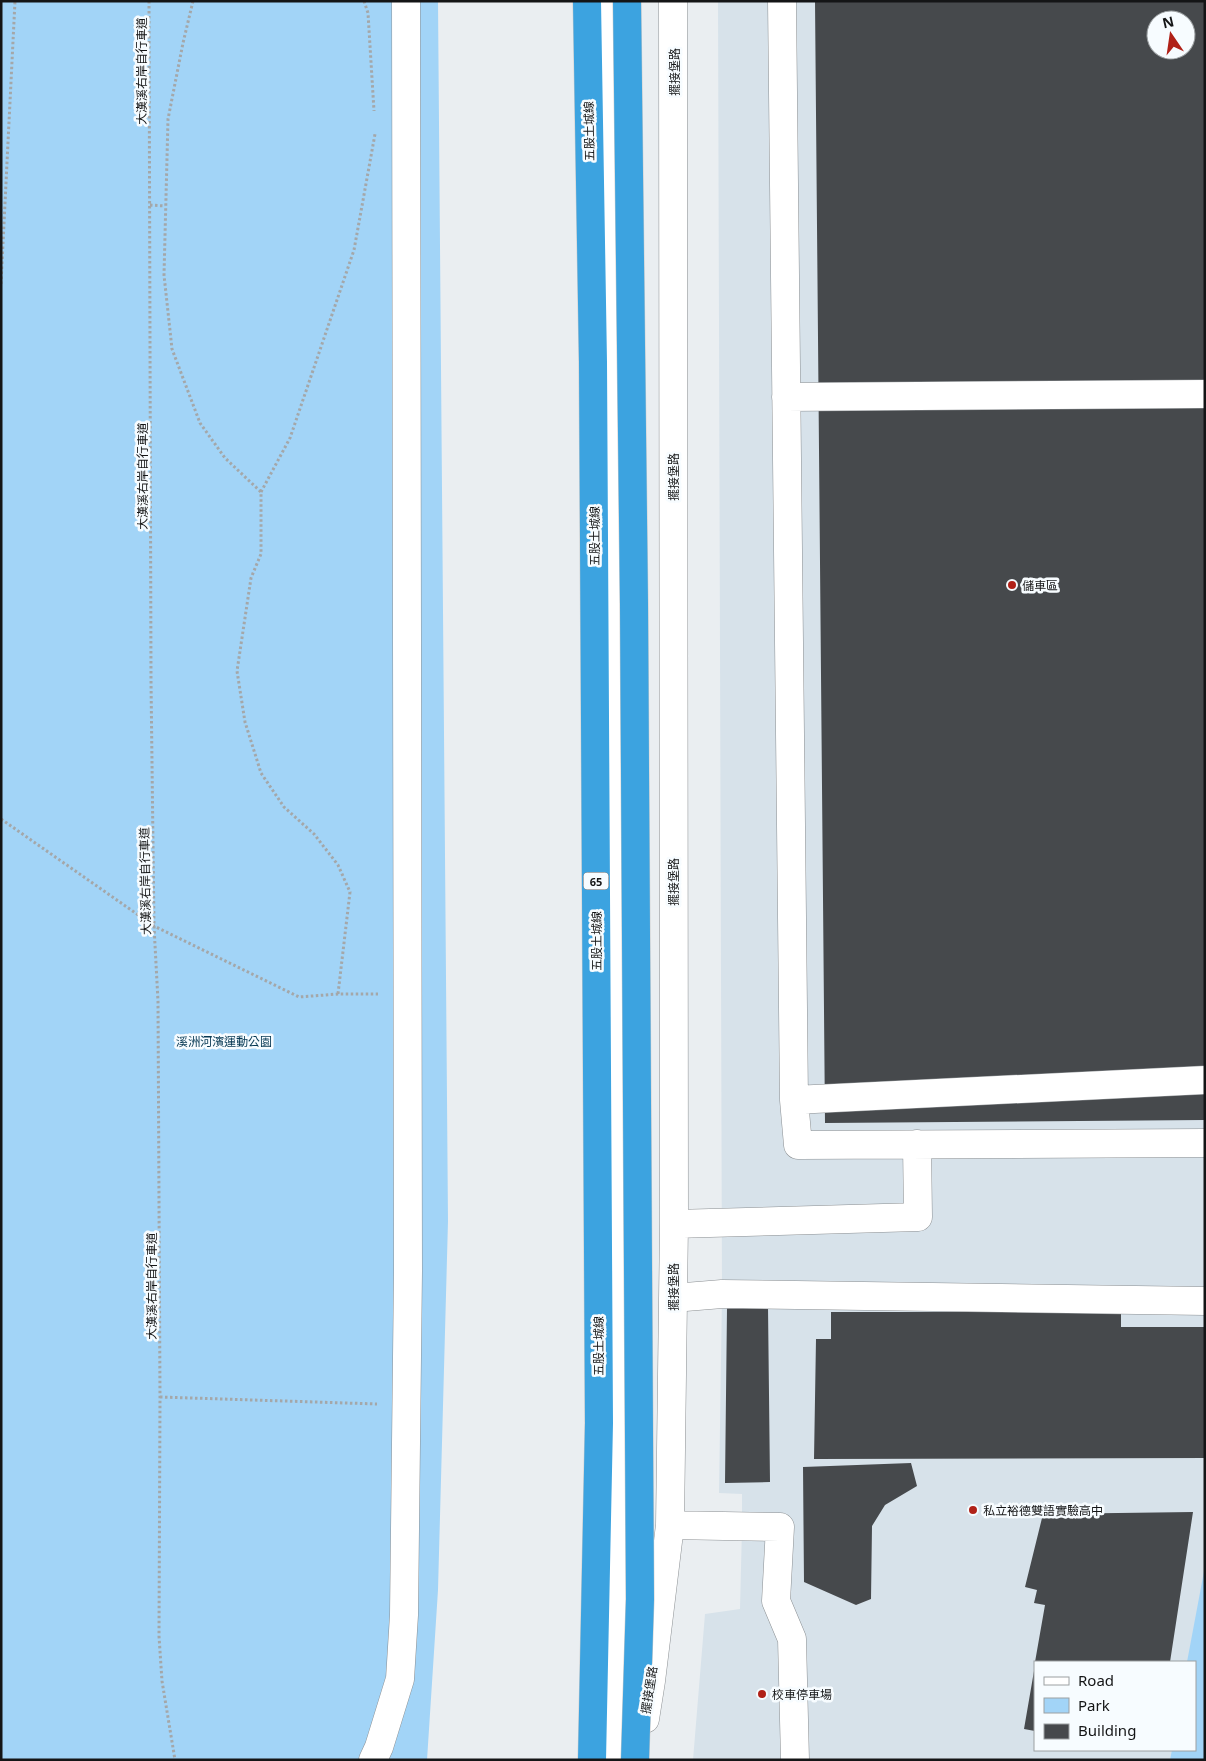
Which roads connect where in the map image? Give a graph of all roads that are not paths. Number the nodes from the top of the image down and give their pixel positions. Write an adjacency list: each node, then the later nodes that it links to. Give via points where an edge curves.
1 (406, 1): 19 (street, via 408,1281 404,1615 400,1679)
2 (587, 1): 20 (highway, 五股土城線 / 65, via 593,372 599,1422)
3 (608, 1): 10 (street)
4 (627, 1): 22 (highway, bridge, via 640,1599)
5 (673, 1): 9 (street, 擺接堡路)
6 (782, 1): 8 (street)
7 (1205, 394): 8 (street)
8 (786, 397): 12 (street)
9 (673, 798): 10 (street); 15 (street, 擺接堡路)
10 (617, 799): 21 (street, via 622,1527)
11 (1205, 1080): 12 (street)
12 (794, 1100): 14 (street, via 798,1145)
13 (1205, 1143): 14 (street)
14 (917, 1144): 15 (street, via 918,1217)
15 (674, 1224): 16 (street, 擺接堡路)
16 (674, 1298): 17 (street, via 722,1294); 18 (street, 擺接堡路)
17 (1205, 1301)
18 (670, 1525): 22 (street, 擺接堡路, via 652,1681); 23 (street, via 780,1527 776,1601 792,1640)
19 (373, 1760)
20 (592, 1760)
21 (616, 1760)
22 (636, 1760)
23 (795, 1760)

